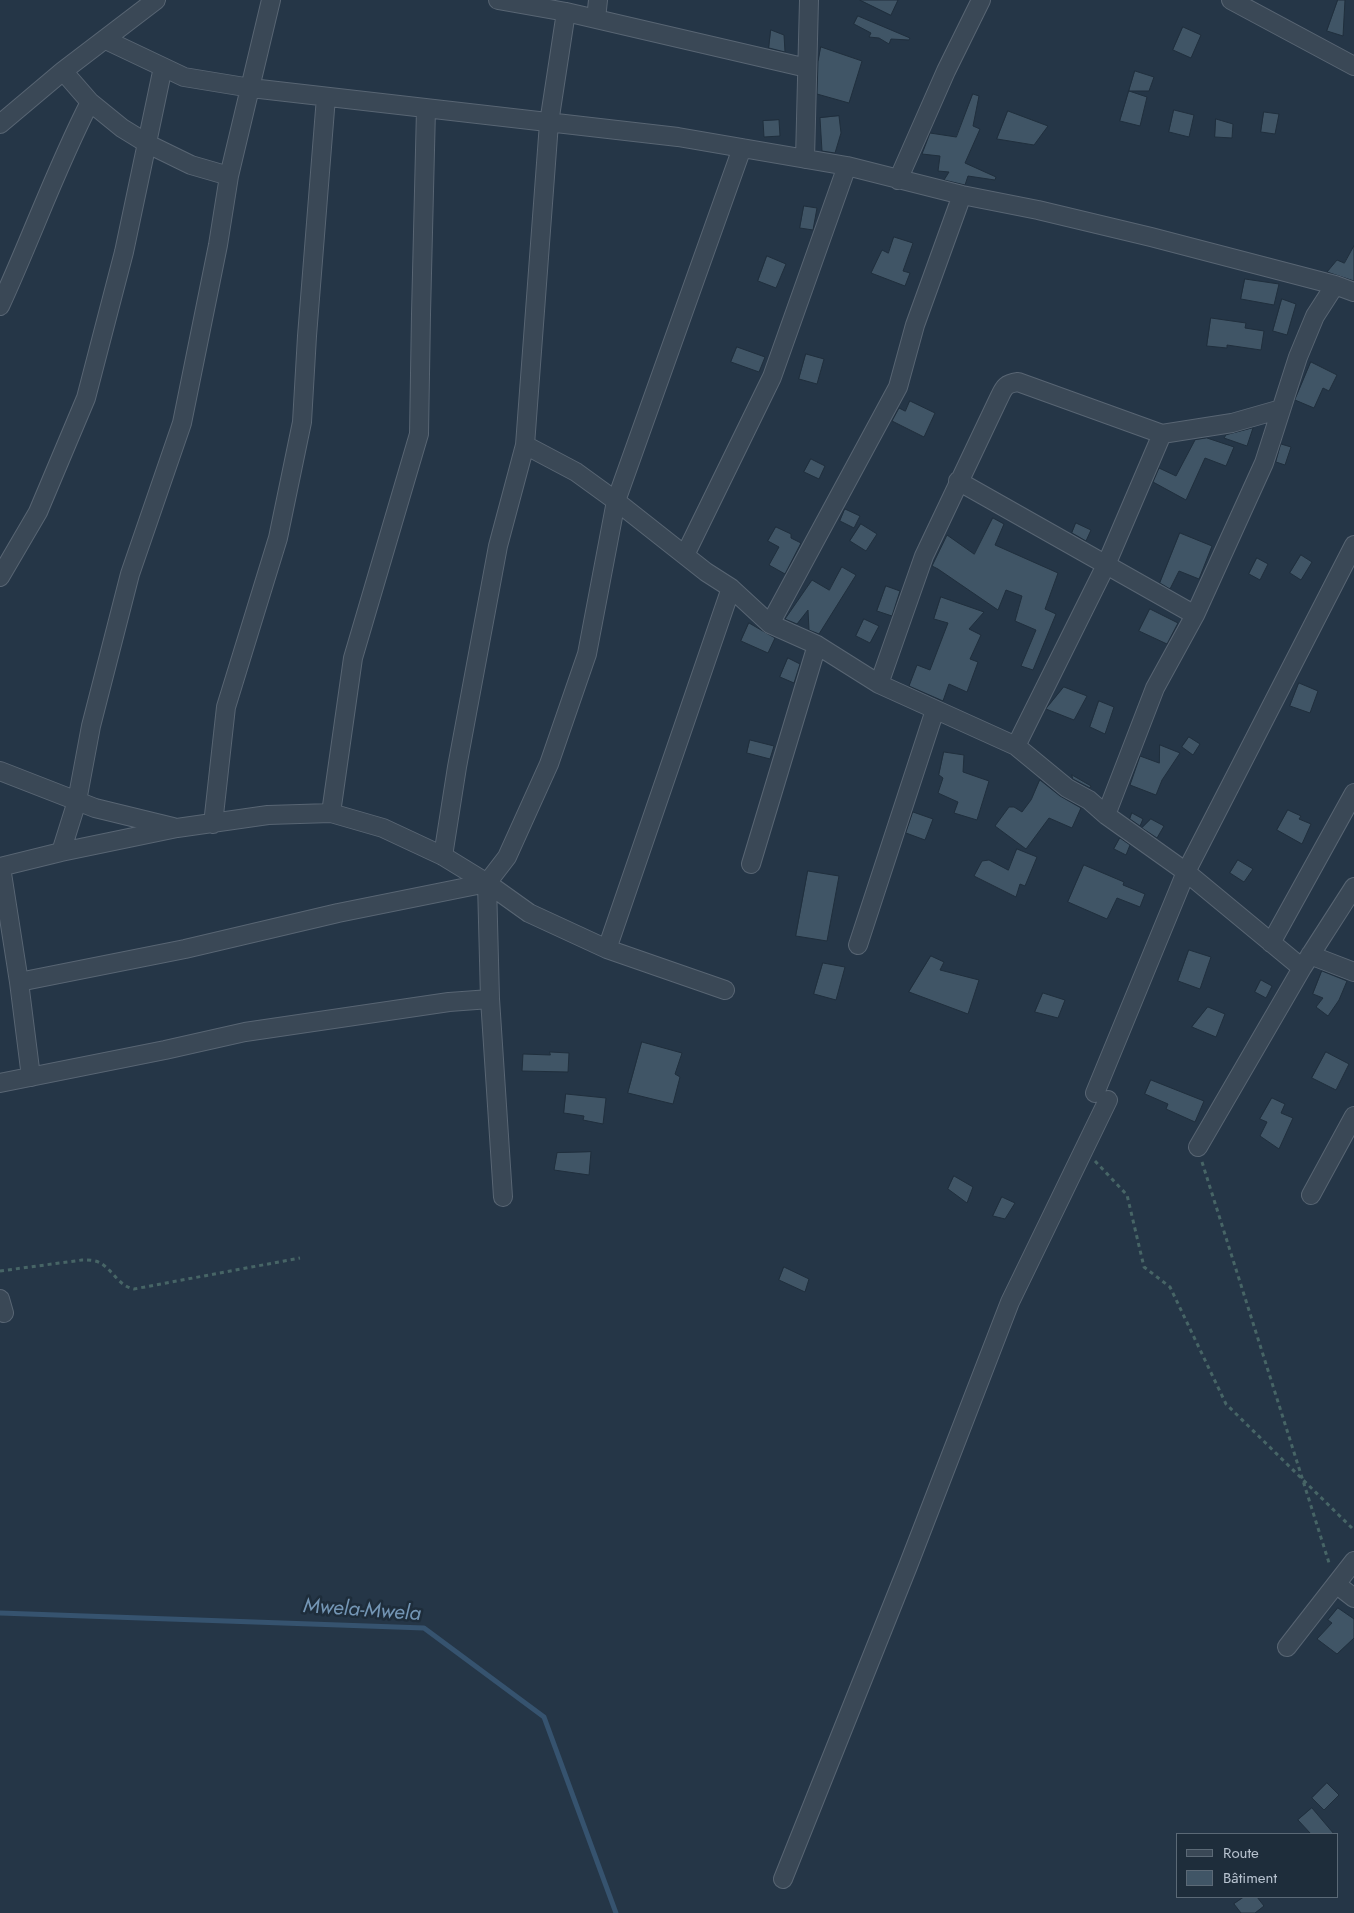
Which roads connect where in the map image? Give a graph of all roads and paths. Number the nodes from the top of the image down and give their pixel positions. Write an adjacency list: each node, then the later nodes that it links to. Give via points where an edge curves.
1 (156, 0): 10 (street)
2 (271, 0): 15 (street)
3 (498, 0): 8 (street)
4 (598, 0): 9 (street)
5 (809, 0): 13 (street)
6 (981, 0): 26 (street)
7 (1231, 0): 11 (street)
8 (566, 12): 9 (street); 19 (street)
9 (596, 19): 13 (street)
10 (106, 40): 12 (street); 14 (street)
11 (1354, 66)
12 (164, 67): 15 (street, via 184,77); 21 (street)
13 (807, 68): 23 (street)
14 (63, 72): 17 (street); 20 (street)
15 (251, 88): 16 (street); 25 (street)
16 (326, 97): 18 (street); 52 (street, via 302,422 278,538 226,707)
17 (90, 102): 21 (street); 30 (street, via 70,140)
18 (426, 109): 19 (street); 50 (street, via 420,434 353,658)
19 (549, 123): 22 (street); 33 (street)
20 (0, 124)
21 (148, 144): 25 (street, via 191,165); 39 (street, via 86,398 38,512)
22 (742, 148): 23 (street); 35 (street)
23 (805, 159): 24 (street)
24 (847, 166): 26 (street); 37 (street, via 772,377)
25 (229, 176): 49 (street, via 217,254 182,423 130,574 91,726)
26 (898, 180): 27 (street)
27 (962, 195): 28 (street, via 1038,210); 42 (street, via 916,325 898,387)
28 (1335, 285): 29 (street); 31 (street, via 1315,316)
29 (1354, 292)
30 (0, 306)
31 (1281, 409): 32 (street, via 1232,423); 41 (street, via 1264,463)
32 (1162, 434): 34 (street, via 1018,382 1009,383 1003,389); 38 (street)
33 (525, 445): 35 (street, via 576,472); 55 (street, via 498,546)
34 (958, 481): 38 (street); 44 (street, via 924,556)
35 (616, 501): 37 (street); 59 (street, via 587,654 549,764 506,857)
36 (1354, 545): 58 (street)
37 (685, 555): 40 (street)
38 (1106, 565): 41 (street); 46 (street)
39 (0, 577)
40 (731, 588): 42 (street); 63 (street)
41 (1194, 615): 51 (street, via 1155,688)
42 (770, 624): 43 (street)
43 (817, 645): 44 (street); 56 (street)
44 (879, 684): 45 (street)
45 (935, 710): 46 (street); 62 (street)
46 (1016, 746): 51 (street)
47 (0, 771): 49 (street)
48 (1354, 793): 61 (street)
49 (77, 801): 53 (street); 54 (street)
50 (331, 813): 52 (street, via 268,815); 55 (street, via 383,828)
51 (1106, 815): 58 (street)
52 (213, 824): 53 (street)
53 (178, 828): 54 (street)
54 (61, 852): 57 (street)
55 (443, 856): 59 (street)
56 (751, 864)
57 (0, 867): 66 (street)
58 (1186, 872): 61 (street); 73 (street)
59 (487, 883): 63 (street, via 529,913); 66 (street); 68 (street)
60 (1354, 887): 64 (street)
61 (1271, 943): 64 (street)
62 (858, 945)
63 (607, 948): 67 (street)
64 (1306, 962): 65 (street); 72 (street)
65 (1354, 972)
66 (19, 982): 69 (street)
67 (725, 990)
68 (490, 999): 69 (street, via 245,1032); 75 (street)
69 (31, 1077): 70 (street)
70 (0, 1083)
71 (1354, 1116): 74 (street)
72 (1198, 1147): 78 (path)
73 (1084, 1150): 78 (path, via 1127,1195 1144,1267 1170,1287 1226,1404); 84 (street, via 1010,1302)
74 (1311, 1195)
75 (503, 1197)
76 (300, 1258): 77 (path, via 134,1289 126,1288 101,1263 92,1261)
77 (0, 1271)
78 (1302, 1479): 79 (path); 81 (path)
79 (1354, 1530)
80 (1354, 1561): 81 (street)
81 (1336, 1584): 82 (street); 83 (street)
82 (1354, 1598)
83 (1287, 1647)
84 (783, 1879)

